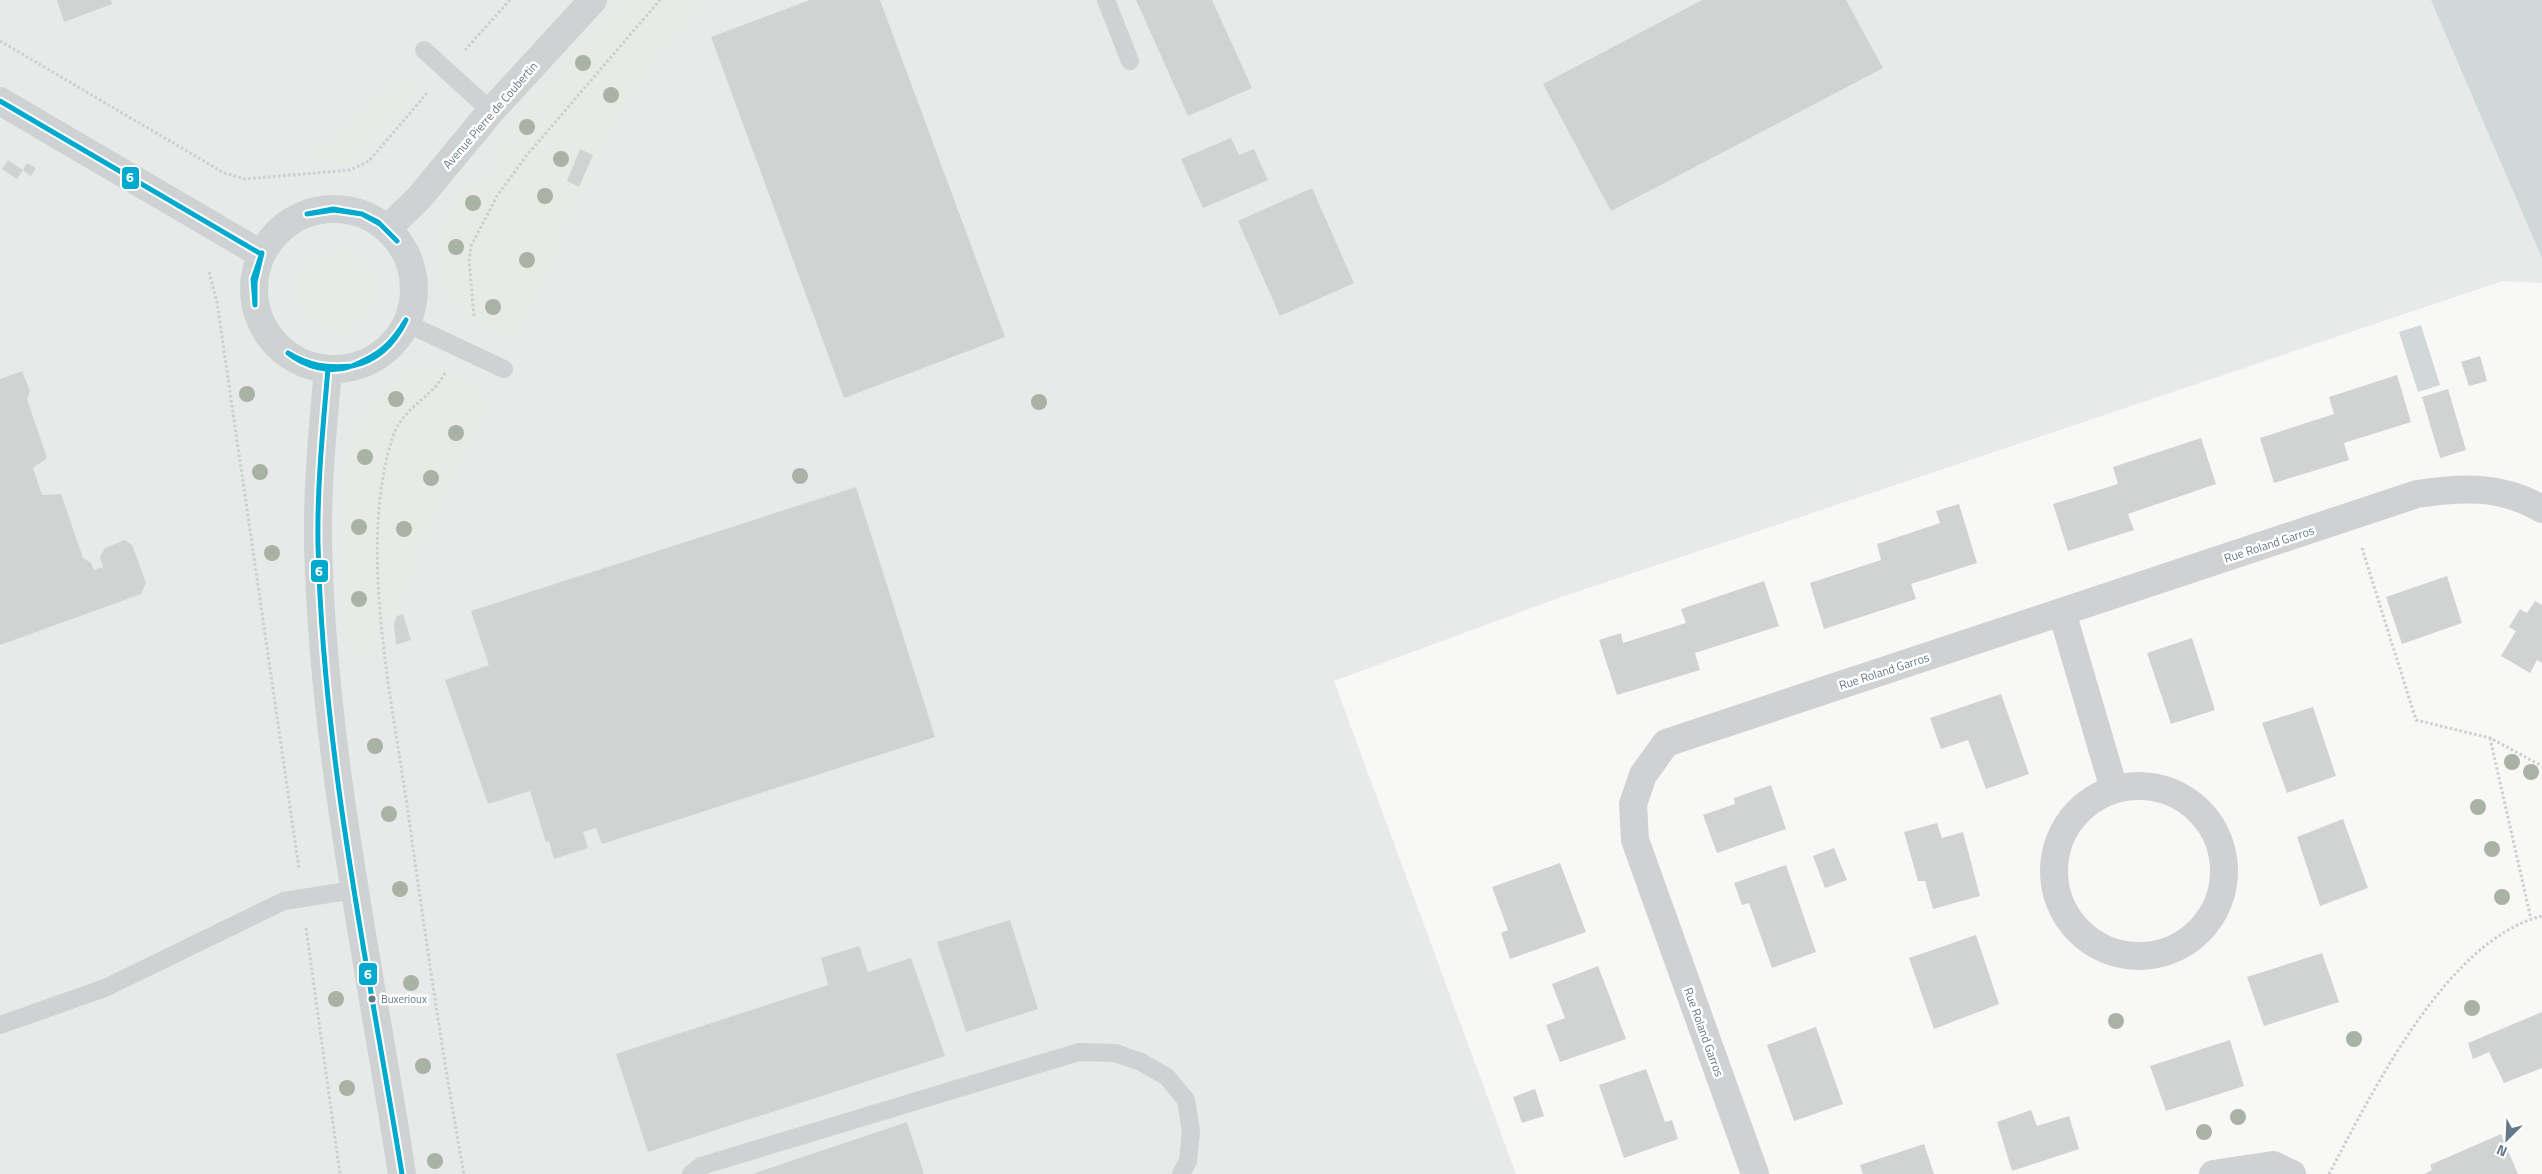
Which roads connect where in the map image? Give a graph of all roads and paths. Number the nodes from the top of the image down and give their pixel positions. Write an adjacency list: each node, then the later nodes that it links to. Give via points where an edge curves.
1 (510, 0): 8 (path)
2 (660, 0): 14 (path, via 533,148 497,196 472,246 469,261)
3 (1106, 0): 7 (lane)
4 (591, 1): 10 (street, Avenue Pierre de Coubertin)
5 (0, 41): 8 (path, via 224,173 245,179 350,170 369,161)
6 (424, 50): 8 (lane)
7 (1130, 61)
8 (447, 70): 10 (lane)
9 (0, 100): 12 (street)
10 (491, 111): 11 (street, Avenue Pierre de Coubertin, via 419,198)
11 (387, 229): 12 (street, via 366,216 343,209 318,210 295,219 275,234); 15 (street, via 403,249 412,273 414,299)
12 (261, 254): 16 (street, via 253,279 255,305 264,329 280,349 303,363)
13 (209, 272): 26 (path, via 217,302)
14 (474, 316)
15 (406, 323): 16 (street, via 393,343 374,358 352,367); 18 (lane)
16 (328, 369): 25 (street, via 318,543 326,682)
17 (447, 369): 32 (path, via 440,383 404,414 394,434 382,490 376,553 390,685 446,1080)
18 (504, 369)
19 (2542, 510): 20 (street, Rue Roland Garros, via 2494,491 2459,488 2417,494)
20 (2352, 516): 21 (street, Rue Roland Garros); 22 (path, via 2416,720)
21 (2062, 612): 24 (street); 35 (street, Rue Roland Garros, via 1666,743 1643,775 1634,804 1635,840)
22 (2490, 738): 23 (path); 28 (path)
23 (2542, 766)
24 (2114, 789): 24 (street, via 2093,798 2072,816 2058,842 2053,866 2057,896 2070,921 2092,943 2114,952 2139,956 2166,952 2189,940 2212,916 2224,886 2223,856 2213,829 2196,806 2168,790 2140,785)
25 (354, 890): 26 (lane); 31 (street)
26 (302, 899): 29 (lane, via 284,901 105,988); 30 (path)
27 (2542, 916): 28 (path)
28 (2531, 919): 38 (path, via 2496,938 2462,968 2426,1009 2392,1057)
29 (0, 1025)
30 (340, 1174)
31 (402, 1174)
32 (464, 1174)
33 (691, 1174): 34 (lane, via 701,1166 1079,1052 1115,1053 1142,1062 1167,1077 1186,1100 1191,1132 1188,1162)
34 (1181, 1174)
35 (1755, 1174)
36 (2213, 1174): 37 (street, via 2273,1165)
37 (2292, 1174)
38 (2329, 1174)

